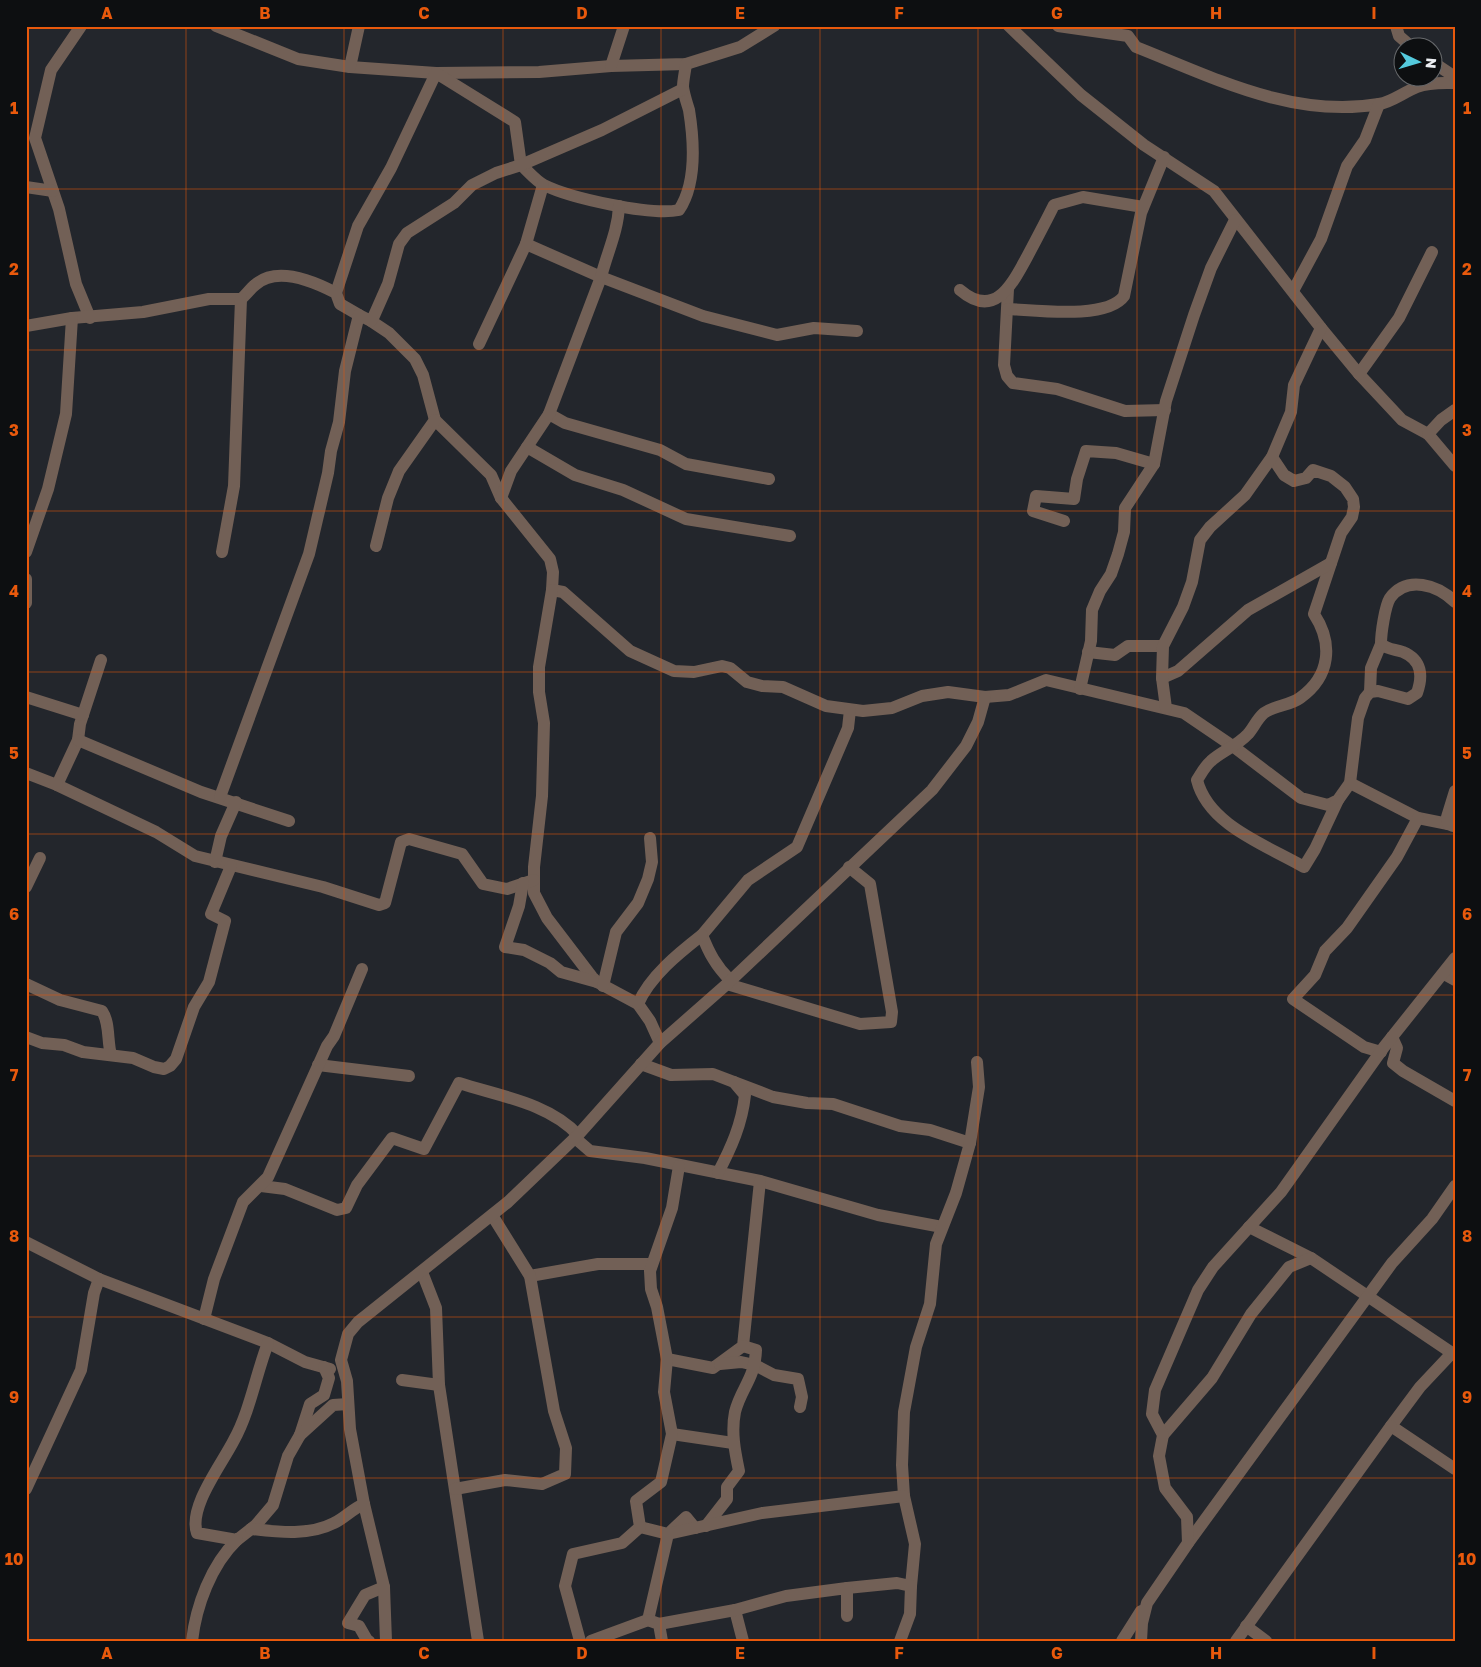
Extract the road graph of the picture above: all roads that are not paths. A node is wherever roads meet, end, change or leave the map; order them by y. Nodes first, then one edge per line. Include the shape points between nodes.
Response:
1 (80, 26) edge
2 (216, 26) edge
3 (359, 26) edge
4 (624, 26) edge
5 (774, 26) edge
6 (1009, 26) edge
7 (1058, 26) edge
8 (1396, 26) edge
9 (1129, 31) edge
10 (1401, 38) edge
11 (686, 64) junction
12 (611, 66) junction
13 (350, 67) junction
14 (1444, 70) edge
15 (436, 72) junction
16 (1455, 77) edge
17 (683, 88) junction
18 (1408, 88) edge
19 (1379, 104) junction
20 (1164, 157) junction
21 (521, 165) junction
22 (543, 184) junction
23 (26, 187) edge
24 (53, 191) junction
25 (619, 206) junction
26 (1143, 207) junction
27 (1236, 220) junction
28 (526, 244) junction
29 (1432, 252) dead end
30 (601, 277) junction
31 (1008, 289) junction
32 (960, 290) dead end
33 (1293, 291) junction
34 (336, 293) junction
35 (241, 300) junction
36 (1008, 309) junction
37 (359, 315) junction
38 (72, 318) junction
39 (90, 318) junction
40 (371, 321) junction
41 (26, 326) edge
42 (1320, 328) junction
43 (857, 331) dead end
44 (479, 344) dead end
45 (1359, 374) junction
46 (1165, 410) junction
47 (1455, 410) edge
48 (549, 414) junction
49 (435, 420) junction
50 (1428, 434) junction
51 (527, 447) junction
52 (1272, 457) junction
53 (1154, 464) junction
54 (1455, 466) edge
55 (769, 479) dead end
56 (501, 498) junction
57 (1064, 521) dead end
58 (790, 536) dead end
59 (376, 546) dead end
60 (26, 552) edge
61 (222, 552) dead end
62 (1331, 564) junction
63 (26, 579) edge
64 (552, 590) junction
65 (1455, 602) edge
66 (26, 603) edge
67 (1381, 644) junction
68 (1163, 646) junction
69 (1088, 652) junction
70 (101, 660) dead end
71 (1162, 678) junction
72 (1080, 689) junction
73 (1370, 692) junction
74 (26, 697) edge
75 (985, 697) junction
76 (1166, 708) junction
77 (850, 710) junction
78 (83, 715) junction
79 (78, 740) junction
80 (1234, 747) junction
81 (26, 773) edge
82 (1350, 783) junction
83 (57, 785) junction
84 (1455, 791) edge
85 (220, 797) junction
86 (1338, 800) junction
87 (236, 802) junction
88 (1418, 818) junction
89 (289, 821) dead end
90 (1451, 825) edge
91 (650, 838) dead end
92 (40, 858) dead end
93 (215, 862) junction
94 (230, 866) junction
95 (849, 867) junction
96 (529, 881) junction
97 (26, 887) edge
98 (507, 889) junction
99 (520, 904) junction
100 (702, 935) junction
101 (1455, 958) edge
102 (1455, 963) edge
103 (362, 969) dead end
104 (1455, 980) edge
105 (728, 982) junction
106 (26, 984) edge
107 (600, 984) junction
108 (638, 1004) junction
109 (26, 1037) edge
110 (1392, 1037) junction
111 (660, 1043) junction
112 (1381, 1052) junction
113 (111, 1055) junction
114 (977, 1062) dead end
115 (641, 1064) junction
116 (318, 1065) junction
117 (409, 1076) dead end
118 (734, 1082) junction
119 (1455, 1102) edge
120 (577, 1136) junction
121 (970, 1143) junction
122 (679, 1166) junction
123 (718, 1173) junction
124 (760, 1182) junction
125 (261, 1186) junction
126 (1455, 1186) edge
127 (492, 1215) junction
128 (942, 1227) junction
129 (1250, 1227) junction
130 (26, 1242) edge
131 (1311, 1258) junction
132 (652, 1264) junction
133 (422, 1272) junction
134 (530, 1276) junction
135 (99, 1279) junction
136 (1369, 1295) junction
137 (204, 1319) junction
138 (268, 1343) junction
139 (743, 1346) junction
140 (1454, 1354) edge
141 (667, 1360) junction
142 (717, 1365) junction
143 (755, 1365) junction
144 (324, 1367) junction
145 (345, 1372) junction
146 (402, 1380) dead end
147 (440, 1385) junction
148 (348, 1404) junction
149 (800, 1407) dead end
150 (1391, 1426) junction
151 (672, 1434) junction
152 (300, 1435) junction
153 (1163, 1435) junction
154 (733, 1443) junction
155 (1455, 1469) edge
156 (26, 1489) edge
157 (455, 1489) junction
158 (904, 1496) junction
159 (364, 1504) junction
160 (640, 1526) junction
161 (700, 1527) junction
162 (251, 1529) junction
163 (668, 1534) junction
164 (237, 1540) junction
165 (1188, 1543) junction
166 (911, 1586) junction
167 (384, 1587) junction
168 (846, 1588) junction
169 (1147, 1603) junction
170 (735, 1610) junction
171 (847, 1616) dead end
172 (653, 1622) junction
173 (1246, 1626) junction
174 (192, 1641) edge
175 (370, 1641) edge
176 (386, 1641) edge
177 (478, 1641) edge
178 (580, 1641) edge
179 (591, 1641) edge
180 (662, 1641) edge
181 (743, 1641) edge
182 (900, 1641) edge
183 (1122, 1641) edge
184 (1141, 1641) edge
185 (1236, 1641) edge
186 (1266, 1641) edge

1 - 24 street via 51,70 35,138
2 - 13 street via 298,59
3 - 13 street
4 - 12 street
5 - 11 street via 740,47
6 - 20 street via 1081,95
7 - 9 street
8 - 10 street
9 - 19 street via 1136,47 1259,95 1324,105
11 - 12 street
11 - 17 street
12 - 15 street via 539,72
13 - 15 street
14 - 16 street
15 - 21 street via 515,122
15 - 34 street via 391,168 358,226
17 - 21 street via 602,130
17 - 25 street via 689,112 692,154 686,199 678,210 666,213
18 - 19 street
19 - 33 street via 1365,140 1347,166 1321,239
20 - 26 street
20 - 27 street via 1214,190
21 - 22 street
21 - 40 street via 472,185 454,203 408,233 399,244 388,284
22 - 25 street
22 - 28 street
23 - 24 street
24 - 39 street via 76,284
25 - 30 street via 618,223
26 - 31 street via 1083,197 1054,205
26 - 36 street via 1120,302 1075,312
27 - 33 street
27 - 46 street via 1211,268
28 - 30 street
28 - 44 street
29 - 45 street via 1399,318
30 - 43 street via 703,316 777,334 814,328
30 - 48 street
31 - 32 street via 996,299 980,301 971,299
31 - 36 street
33 - 42 street
34 - 35 street via 314,281 275,276 256,283
34 - 37 street via 340,304
35 - 39 street via 210,299
35 - 61 street via 234,486
36 - 46 street via 1004,365 1006,376 1013,383 1057,389 1125,411
37 - 40 street
37 - 85 street via 309,554
38 - 39 street
38 - 41 street
38 - 60 street via 66,414 48,489
40 - 49 street via 389,333 415,359
42 - 45 street
42 - 52 street via 1294,385 1291,412
45 - 50 street via 1402,420
46 - 53 street
47 - 50 street
48 - 51 street
48 - 55 street via 565,423 660,450 686,464
49 - 56 street via 491,475
49 - 59 street via 399,471 388,498
50 - 54 street
51 - 56 street
51 - 58 street via 575,475 624,490 686,519
52 - 62 street via 1284,475 1294,480 1306,478 1313,470 1331,476 1345,487 1353,499 1352,518 1341,533
52 - 68 street via 1245,495 1210,526 1200,540 1186,599
53 - 57 street via 1116,453 1086,450 1074,499 1036,496 1033,510
53 - 69 street via 1125,508 1124,532 1112,574 1092,610
56 - 64 street via 550,559
62 - 71 street via 1248,610 1178,670
62 - 80 street via 1314,614 1323,628 1327,644 1322,672 1300,698 1270,709 1259,717
63 - 66 street
64 - 77 street via 562,592 630,651 674,671 694,672 722,666 730,668 747,682 782,687 826,706
64 - 96 street via 539,667 544,723 543,778
65 - 67 street via 1432,586 1419,584 1397,592 1389,600
67 - 73 street via 1371,668
67 - 73 street via 1415,660 1421,677 1420,686 1418,693 1408,699
68 - 69 street via 1128,646 1115,655
68 - 71 street
69 - 72 street
70 - 78 street
71 - 76 street
72 - 75 street via 1046,680 1009,696
72 - 76 street
73 - 82 street via 1358,718
74 - 78 street
75 - 77 street via 948,692 922,696 892,708
75 - 95 street via 978,722 966,746 932,790
76 - 80 street via 1184,713
77 - 100 street via 848,728 797,847 748,880
78 - 79 street
79 - 83 street
79 - 85 street
80 - 86 street via 1301,798 1328,805
80 - 86 street via 1210,761 1197,780 1200,794 1224,822 1304,867
81 - 83 street
82 - 86 street
82 - 88 street
83 - 93 street via 156,832 196,856
84 - 90 street via 1447,817
85 - 87 street
87 - 89 street
87 - 93 street via 221,836
88 - 90 street
88 - 112 street via 1397,857 1347,928 1325,952 1315,975 1293,998 1364,1047
91 - 107 street via 652,862 648,879 638,903 616,932
92 - 97 street
93 - 94 street
94 - 98 street via 323,887 378,905 385,903 401,842 409,839 462,854 483,884
94 - 113 street via 211,914 226,921 209,982 194,1007 176,1059 164,1069 133,1058
95 - 105 street
95 - 105 street via 870,884 891,1022 860,1024
96 - 98 street
96 - 99 street
96 - 107 street via 542,911
98 - 99 street
99 - 107 street via 505,947 524,950 561,972
100 - 105 street via 710,956
100 - 108 street via 676,956 642,994
101 - 110 street
102 - 104 street via 1446,975
103 - 116 street
105 - 111 street
106 - 113 street via 60,1000 102,1011 107,1022
107 - 108 street
108 - 111 street
109 - 113 street via 83,1052
110 - 112 street
110 - 119 street via 1397,1048 1393,1063
111 - 115 street
112 - 129 street via 1281,1192
114 - 121 street via 978,1094
115 - 118 street via 671,1075 713,1074
115 - 120 street
116 - 117 street
116 - 125 street
118 - 121 street via 773,1097 833,1104 900,1126 930,1130
118 - 123 street via 745,1095 744,1109 733,1144
120 - 122 street via 590,1152 645,1158
120 - 125 street via 568,1123 544,1110 459,1083 424,1149 392,1138 357,1185 346,1208 338,1210 284,1189
120 - 127 street
121 - 128 street via 956,1193
122 - 123 street
122 - 132 street via 672,1208
123 - 124 street
124 - 128 street via 878,1215
124 - 139 street
125 - 137 street via 244,1202 214,1279
126 - 136 street
127 - 133 street
127 - 134 street
128 - 158 street via 936,1244 930,1304 916,1347 904,1412
129 - 131 street
129 - 153 street via 1203,1281 1155,1390 1152,1414
130 - 135 street
131 - 136 street
131 - 153 street via 1289,1267 1250,1314 1212,1378
132 - 134 street via 598,1264
132 - 141 street via 651,1289
133 - 145 street via 358,1322 348,1334 341,1360
133 - 147 street via 436,1308
134 - 157 street via 554,1410 566,1448 565,1474 542,1484 505,1480
135 - 137 street
135 - 156 street via 80,1370
136 - 140 street
136 - 165 street
137 - 138 street
138 - 144 street via 305,1362
138 - 164 street via 236,1438 198,1503 194,1524 197,1533
139 - 142 street
139 - 143 street via 756,1350
140 - 150 street via 1420,1387
141 - 142 street via 713,1368
141 - 151 street via 664,1392
142 - 143 street via 741,1362
143 - 149 street via 774,1375 798,1378 802,1396
143 - 154 street via 735,1412
144 - 145 street
144 - 152 street via 329,1378 327,1388 324,1395 310,1404
145 - 148 street
146 - 147 street
147 - 157 street
148 - 152 street via 333,1405
148 - 159 street
150 - 155 street
150 - 173 street
151 - 154 street
151 - 160 street via 661,1482 636,1501
152 - 162 street via 288,1456 273,1505
153 - 165 street via 1159,1456 1166,1488 1187,1517
154 - 161 street via 739,1471 727,1487 727,1499
157 - 177 street
158 - 161 street via 762,1514
158 - 166 street via 915,1544
159 - 162 street via 334,1523 317,1529 280,1533
159 - 167 street
160 - 163 street
160 - 178 street via 622,1544 573,1554 565,1586
161 - 163 street
162 - 164 street
163 - 172 street
164 - 174 street via 226,1551 203,1596 194,1622
165 - 169 street
166 - 168 street via 897,1583
166 - 182 street via 910,1614
167 - 175 street via 365,1594 348,1623 359,1626 366,1640
167 - 176 street
168 - 170 street via 786,1596
168 - 171 street
169 - 183 street
169 - 184 street
170 - 172 street
170 - 181 street
172 - 179 street
172 - 180 street
173 - 185 street
173 - 186 street

